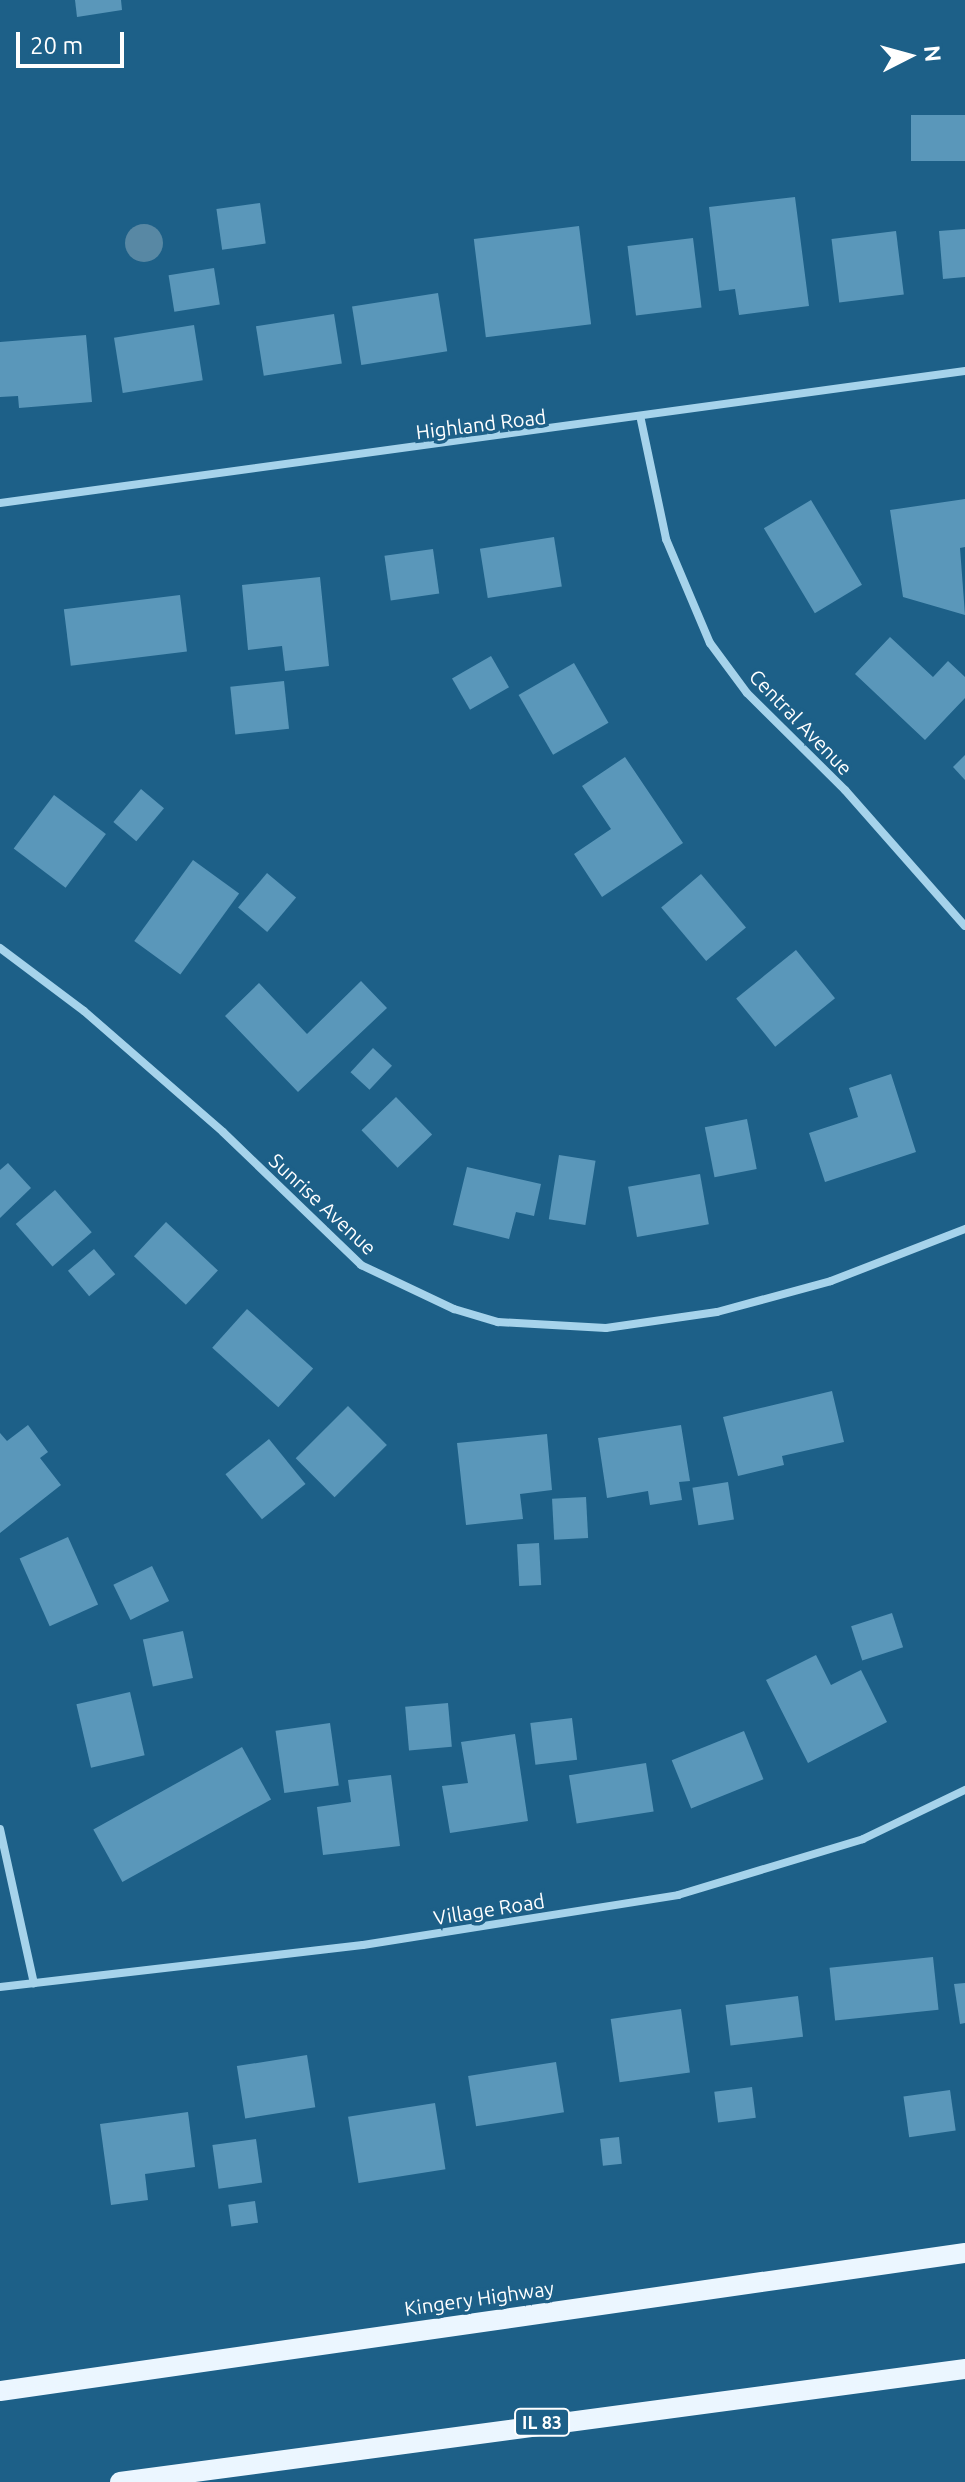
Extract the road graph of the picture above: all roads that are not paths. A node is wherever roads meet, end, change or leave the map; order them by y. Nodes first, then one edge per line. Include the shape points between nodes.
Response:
1 (965, 371) edge
2 (641, 420) junction
3 (0, 503) edge
4 (965, 926) edge
5 (0, 948) edge
6 (965, 1229) edge
7 (965, 1790) edge
8 (0, 1829) edge
9 (34, 1983) junction
10 (0, 1987) edge
11 (965, 2253) edge
12 (965, 2369) edge
13 (0, 2391) edge
14 (120, 2482) edge

1 - 2 street, Highland Road
2 - 3 street, Highland Road
2 - 4 street, Central Avenue via 666,539 710,643 747,693 845,790
5 - 6 street, Sunrise Avenue via 84,1011 223,1132 361,1265 483,1318 550,1330 592,1329 717,1312 831,1281
7 - 9 street, Village Road via 863,1839 678,1895 363,1945
8 - 9 street
9 - 10 street, Village Road
11 - 13 main road, Kingery Highway
12 - 14 main road, IL 83

